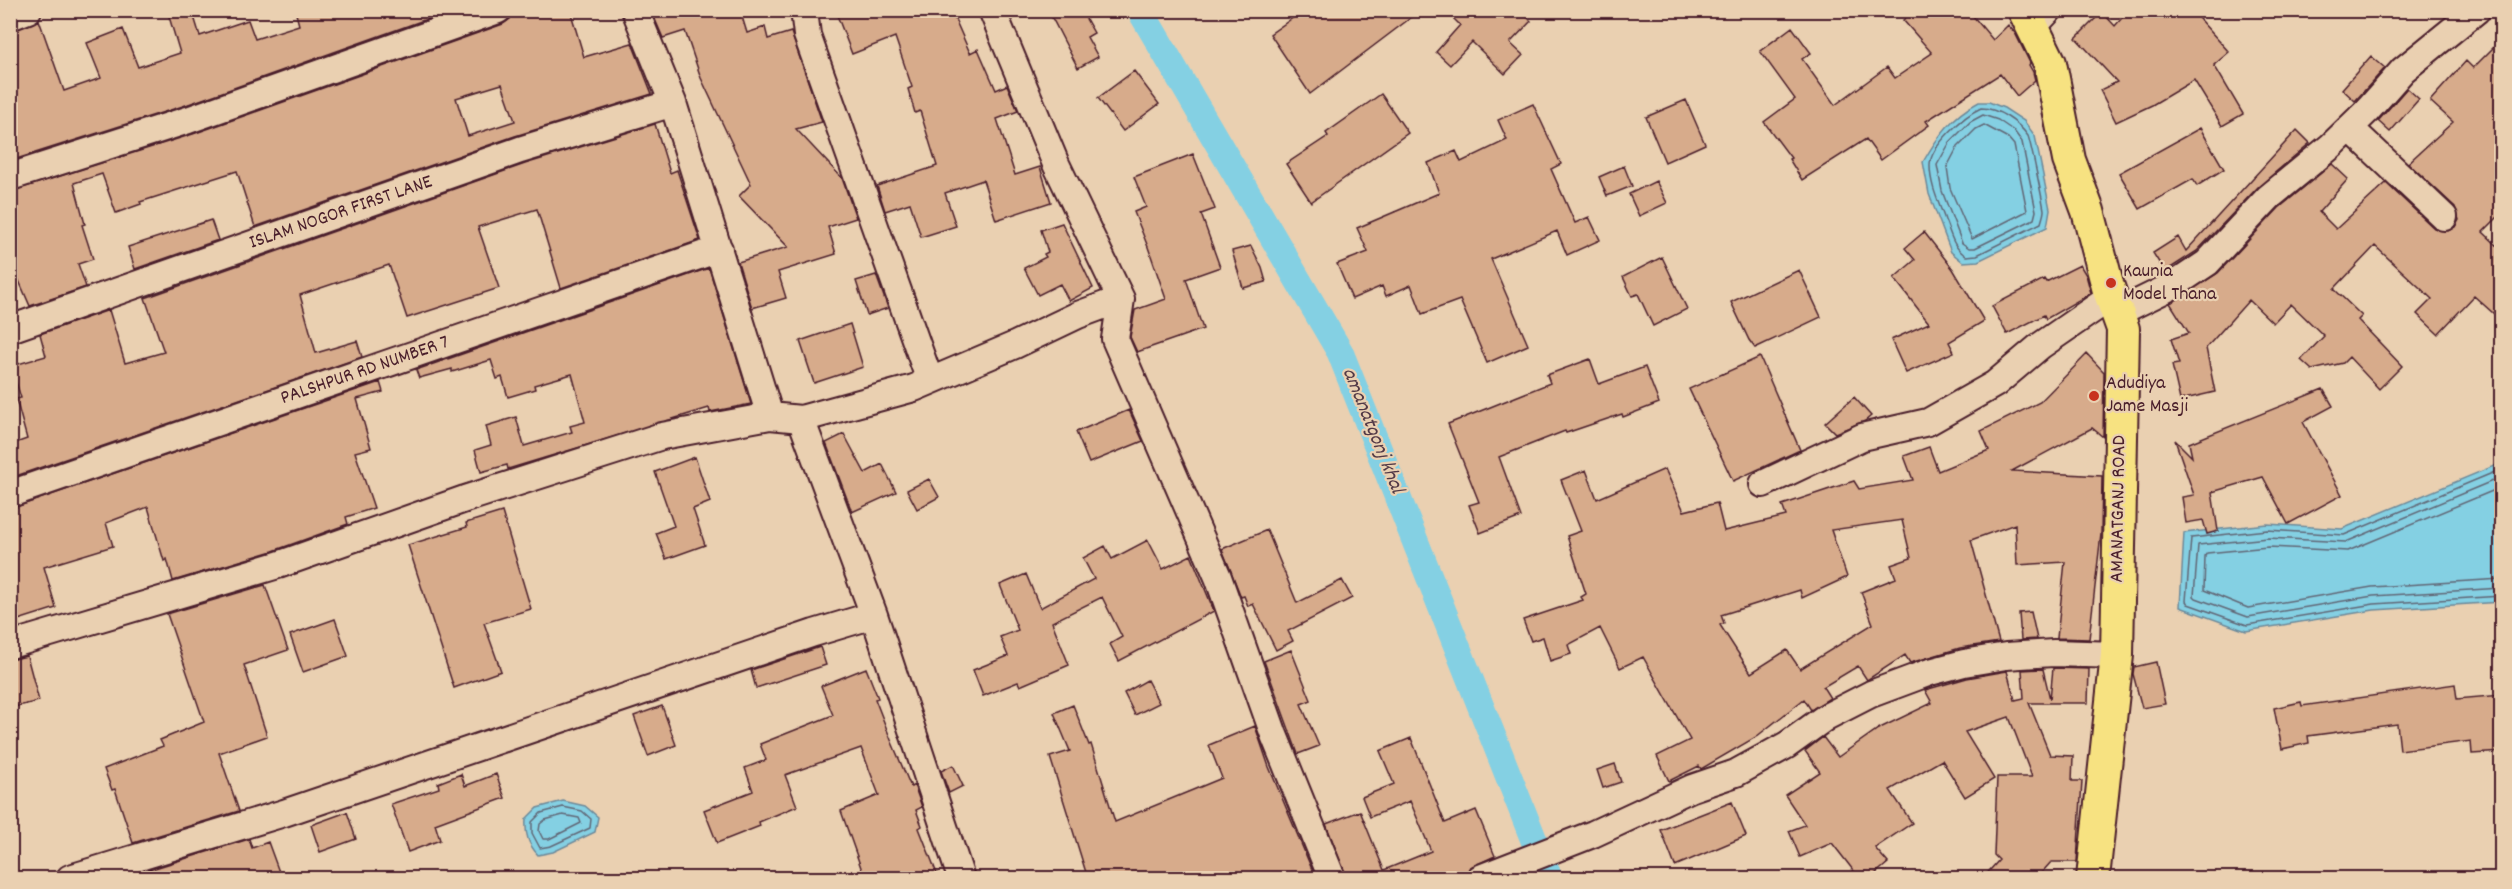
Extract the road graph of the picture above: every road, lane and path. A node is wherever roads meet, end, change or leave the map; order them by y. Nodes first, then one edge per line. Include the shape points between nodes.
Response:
1 (28, 10) edge
2 (498, 10) edge
3 (634, 10) edge
4 (804, 10) edge
5 (992, 10) edge
6 (2477, 10) edge
7 (2035, 16) edge
8 (10, 17) edge
9 (673, 103) junction
10 (2350, 128) junction
11 (10, 177) edge
12 (2444, 217) dead end
13 (719, 249) junction
14 (1121, 299) junction
15 (2114, 305) junction
16 (10, 328) edge
17 (930, 381) junction
18 (770, 417) junction
19 (801, 419) junction
20 (1763, 484) dead end
21 (10, 494) edge
22 (874, 615) junction
23 (10, 645) edge
24 (2117, 655) junction
25 (959, 878) edge
26 (70, 879) edge
27 (1332, 879) edge
28 (1480, 879) edge
29 (2093, 879) edge

1 - 8 street
2 - 11 street via 188,120
3 - 9 street
4 - 17 street via 807,35
5 - 14 street via 1056,164
6 - 10 street via 2403,70
7 - 15 main road, AMANATGANJ ROAD via 2050,63 2068,160 2088,211
9 - 13 street
9 - 16 street, ISLAM NOGOR FIRST LANE via 520,150
10 - 12 street
10 - 15 street via 2269,197 2207,263 2174,285
13 - 18 street
13 - 21 street, PALSHPUR RD NUMBER 7
14 - 17 street
14 - 27 street via 1115,339 1218,577 1274,735
15 - 20 street via 2040,346 1995,384 1928,422 1862,437
15 - 24 main road, AMANATGANJ ROAD via 2122,329
17 - 19 street
18 - 19 street
18 - 23 street via 662,436 465,499 278,565
19 - 22 street
22 - 25 street
22 - 26 street via 284,813
24 - 28 street via 2006,656 1930,672 1871,694 1826,717 1736,773
24 - 29 main road, AMANATGANJ ROAD

